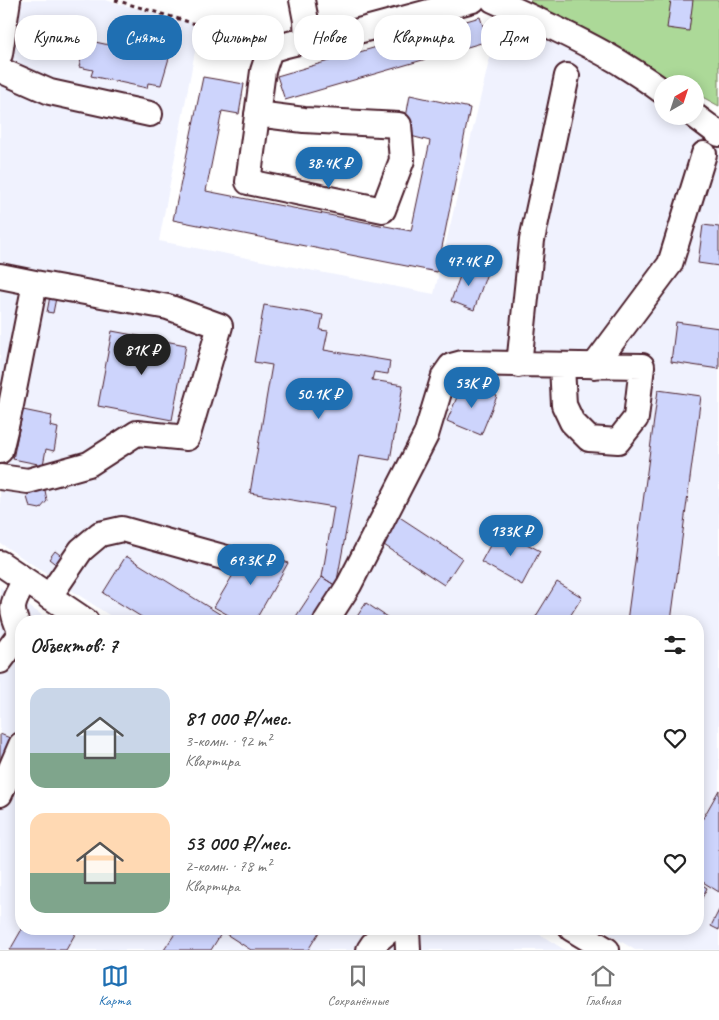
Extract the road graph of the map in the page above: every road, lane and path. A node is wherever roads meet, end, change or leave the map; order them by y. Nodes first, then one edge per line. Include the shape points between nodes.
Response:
1 (8, 0) edge
2 (115, 0) edge
3 (473, 0) edge
4 (494, 0) edge
5 (308, 2) edge
6 (308, 15) edge
7 (192, 23) edge
8 (364, 29) edge
9 (0, 54) edge
10 (266, 60) edge
11 (0, 70) edge
12 (567, 76) dead end
13 (654, 85) edge
14 (150, 114) dead end
15 (257, 114) junction
16 (704, 123) edge
17 (719, 134) edge
18 (704, 154) dead end
19 (0, 276) edge
20 (35, 283) junction
21 (519, 365) junction
22 (562, 365) junction
23 (594, 366) junction
24 (0, 451) edge
25 (0, 477) edge
26 (230, 560) dead end
27 (0, 563) edge
28 (25, 580) junction
29 (49, 597) junction
30 (77, 615) edge
31 (330, 615) edge
32 (15, 621) edge
33 (15, 641) edge
34 (0, 661) edge
35 (15, 759) edge
36 (0, 794) edge
37 (384, 935) edge
38 (408, 935) edge
39 (582, 935) edge
40 (369, 950) edge
41 (408, 950) edge
42 (607, 950) edge

1 - 9 street
2 - 7 path
3 - 8 street
4 - 13 street via 588,44
5 - 6 street
10 - 15 street
11 - 14 street via 50,92
12 - 21 street via 532,240
15 - 15 street via 248,182 383,210 402,160 399,125
16 - 17 street
18 - 23 street via 670,264
19 - 20 street
20 - 24 street
20 - 25 street via 168,307 220,326 187,438 137,433 89,464 28,481
21 - 22 street
21 - 31 street via 462,363 451,366 444,376 426,435
22 - 23 street
22 - 23 street via 564,404 572,422 589,439 618,441 636,418 642,366
26 - 29 street via 122,529 100,534 81,550
27 - 28 street
28 - 29 street
28 - 32 street via 12,604
29 - 30 street
33 - 34 street
35 - 36 street
37 - 40 street
38 - 41 street
39 - 42 street

